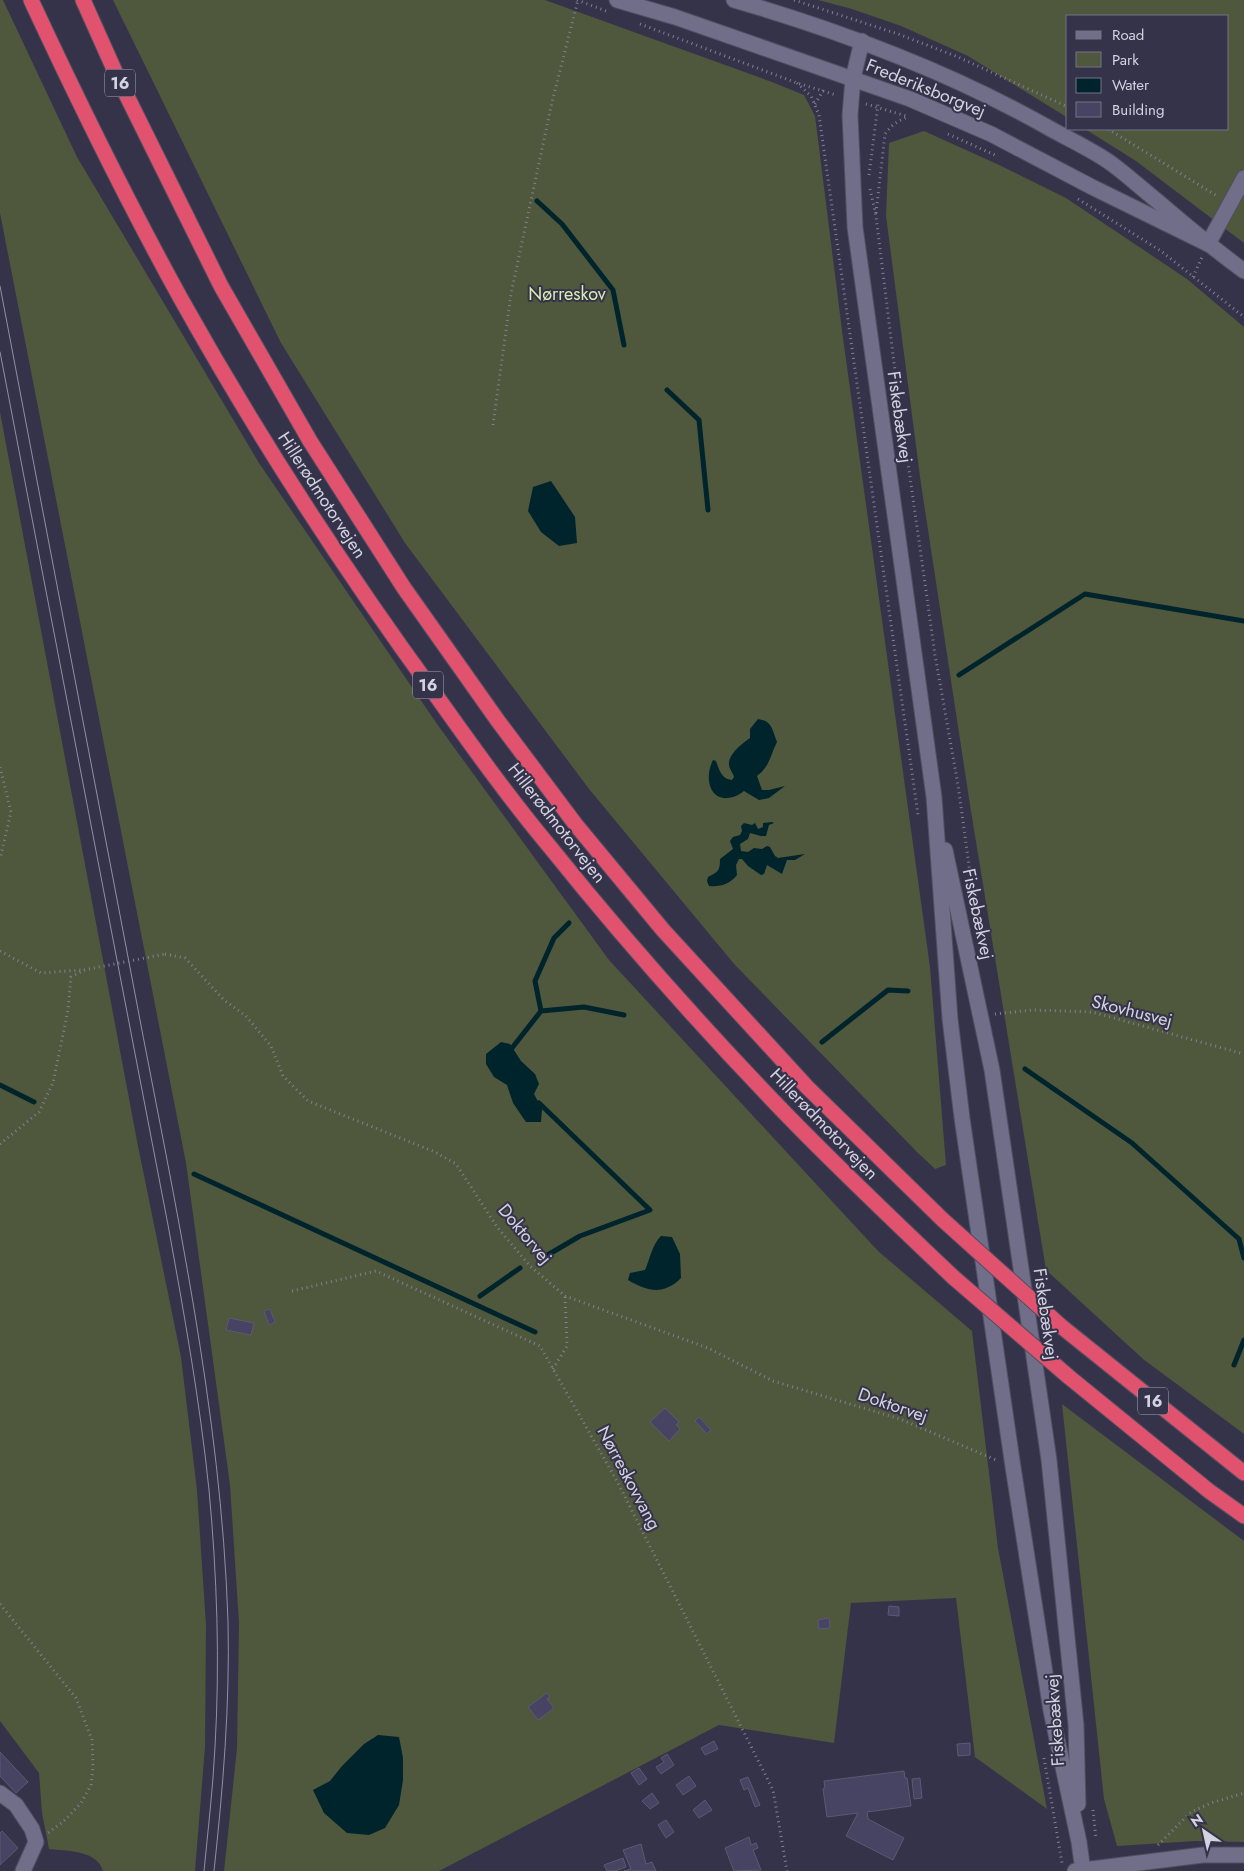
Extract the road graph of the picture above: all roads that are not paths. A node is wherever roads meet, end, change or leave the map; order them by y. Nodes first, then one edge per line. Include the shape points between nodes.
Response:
1 (31, 0) edge
2 (83, 0) edge
3 (734, 0) edge
4 (614, 7) edge
5 (862, 41) junction
6 (853, 78) junction
7 (1244, 178) edge
8 (1208, 244) junction
9 (1244, 272) edge
10 (934, 797) junction
11 (1244, 1473) edge
12 (1244, 1516) edge
13 (0, 1794) edge
14 (1079, 1842) junction
15 (1244, 1855) edge
16 (23, 1871) edge
17 (1080, 1871) edge

1 - 12 highway, Hillerødmotorvejen / 16, bridge via 76,96 181,299 273,454 378,615 547,845 639,954 781,1109 863,1192 953,1277 1069,1377
2 - 11 highway, Hillerødmotorvejen / 16, bridge via 221,286 310,441 404,588 570,817 663,930 807,1087 943,1220 1062,1327
3 - 5 street, Frederiksborgvej
4 - 6 street, Frederiksborgvej via 675,17
5 - 6 street, Fiskebækvej
5 - 8 street, Frederiksborgvej via 976,89 1112,164
6 - 8 street, Frederiksborgvej via 991,134
6 - 10 street, Fiskebækvej via 850,115 855,227
7 - 8 street
8 - 9 street, Frederiksborgvej
10 - 14 street, Fiskebækvej via 950,1019 962,1118 1051,1711
10 - 14 street, Fiskebækvej via 992,1070 1049,1460 1076,1724
13 - 16 street via 16,1805 32,1829 36,1842
14 - 17 street, Fiskebækvej
15 - 17 street via 1203,1856

